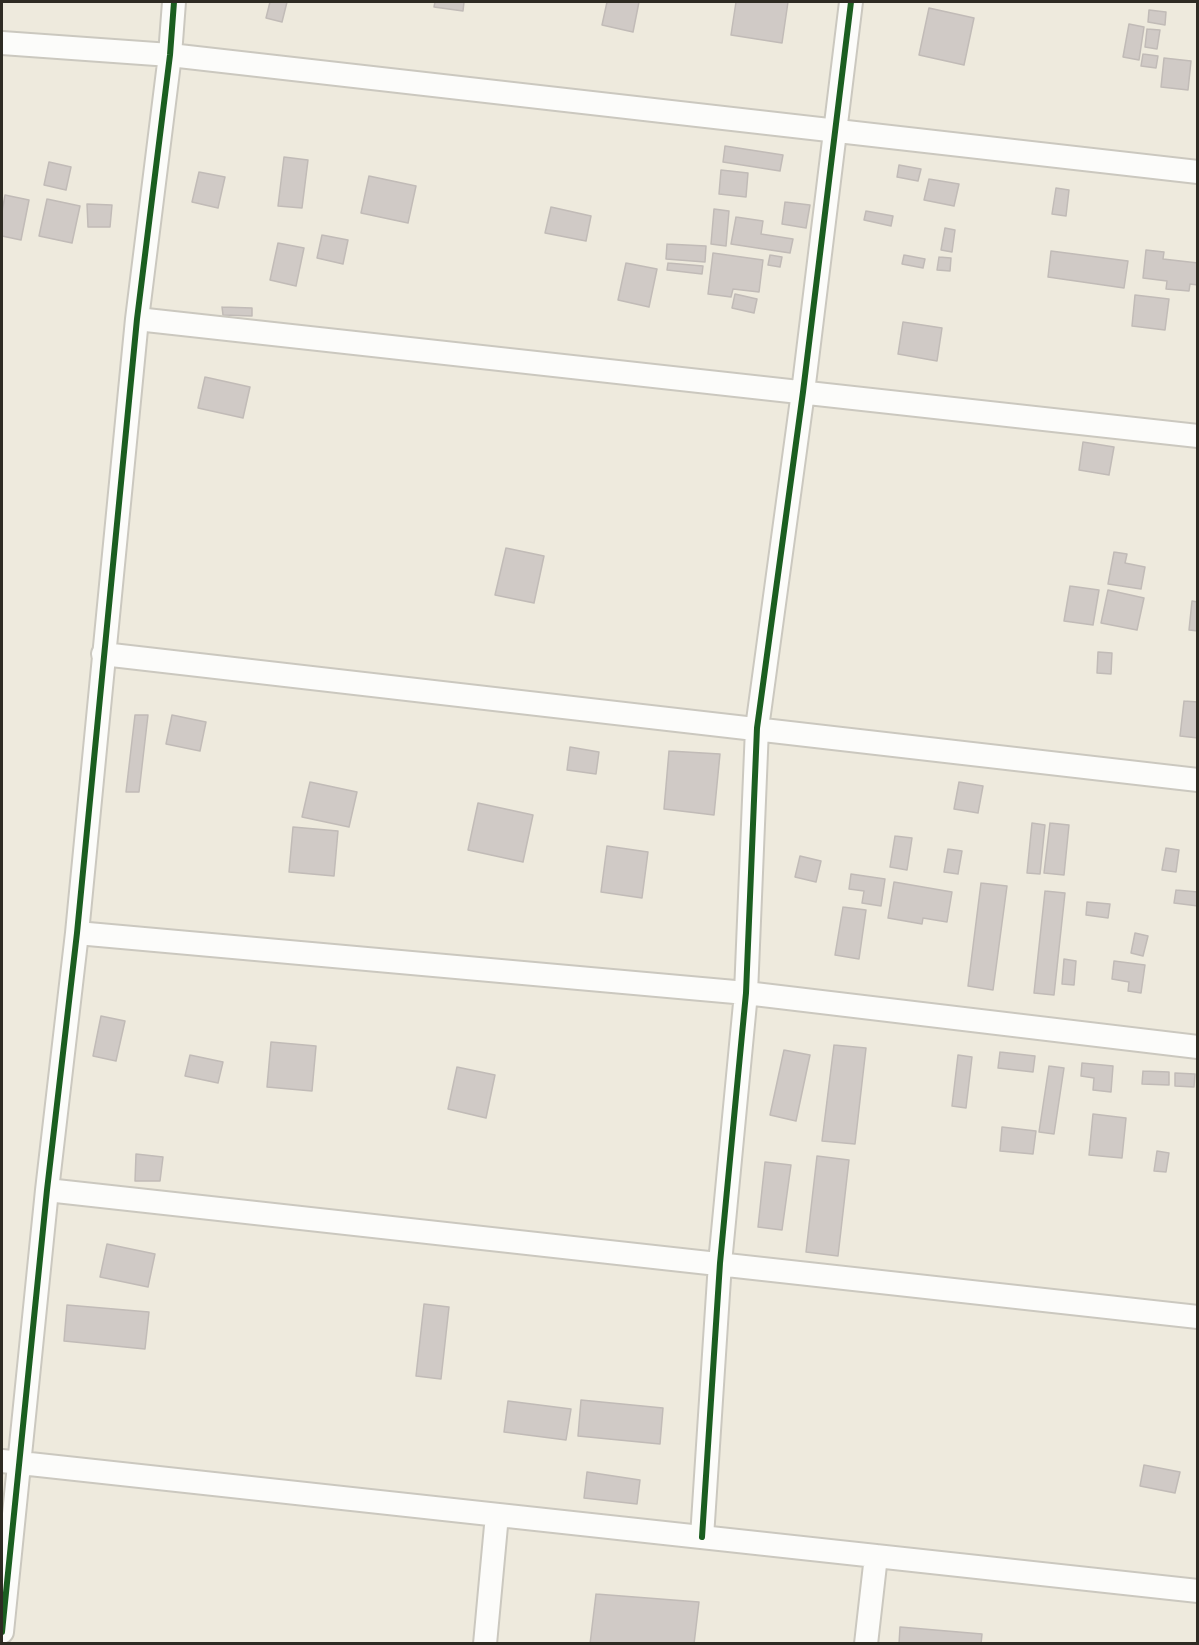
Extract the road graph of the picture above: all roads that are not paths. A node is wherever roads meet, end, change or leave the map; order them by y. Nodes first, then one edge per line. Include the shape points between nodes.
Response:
1 (174, 2) edge
2 (851, 2) edge
3 (2, 43) edge
4 (170, 55) junction
5 (834, 130) junction
6 (1197, 172) edge
7 (137, 319) junction
8 (803, 392) junction
9 (1197, 436) edge
10 (103, 654) junction
11 (757, 728) junction
12 (1197, 780) edge
13 (77, 933) junction
14 (746, 993) junction
15 (1197, 1047) edge
16 (47, 1190) junction
17 (720, 1263) junction
18 (1197, 1317) edge
19 (10, 1461) edge
20 (497, 1515) junction
21 (702, 1538) junction
22 (876, 1556) junction
23 (1197, 1591) edge
24 (2, 1632) edge
25 (485, 1644) edge
26 (866, 1644) edge

1 - 4 street
2 - 5 street
3 - 4 street
4 - 5 street
4 - 7 street
5 - 6 street
5 - 8 street
7 - 8 street
7 - 10 street
8 - 9 street
8 - 11 street
10 - 11 street
10 - 13 street
11 - 12 street
11 - 14 street
13 - 14 street
13 - 16 street
14 - 15 street
14 - 17 street
16 - 17 street
16 - 19 street
17 - 18 street
17 - 21 street
19 - 20 street
19 - 24 street
20 - 21 street
20 - 25 street
21 - 22 street
22 - 23 street
22 - 26 street

